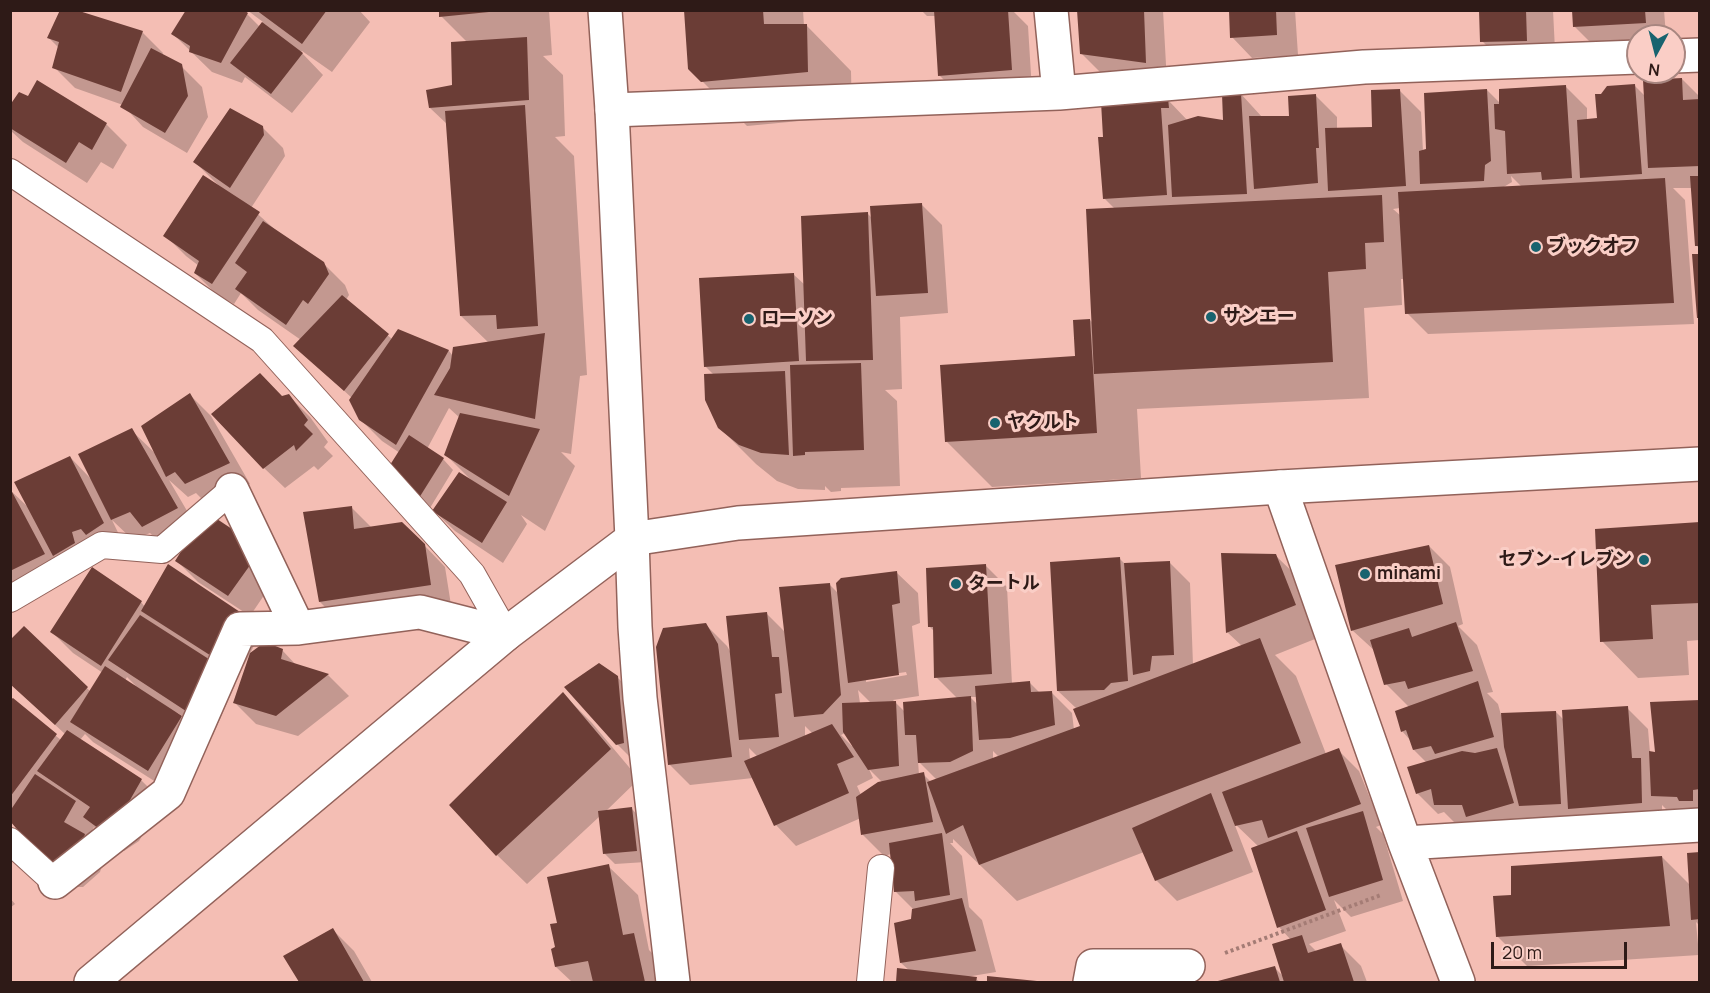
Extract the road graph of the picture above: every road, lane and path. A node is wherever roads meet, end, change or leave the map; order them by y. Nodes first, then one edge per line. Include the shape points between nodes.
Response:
1 (605, 10) edge
2 (1051, 10) edge
3 (1626, 57) edge
4 (1059, 93) junction
5 (612, 110) junction
6 (10, 172) edge
7 (1700, 464) edge
8 (1280, 487) junction
9 (232, 490) joint
10 (632, 539) junction
11 (10, 599) edge
12 (298, 628) junction
13 (506, 634) junction
14 (1700, 825) edge
15 (10, 841) edge
16 (1405, 843) junction
17 (881, 868) dead end
18 (1419, 881) junction
19 (55, 882) joint
20 (1188, 966) joint
21 (91, 982) edge
22 (673, 982) edge
23 (870, 982) edge
24 (1090, 982) edge
25 (1458, 982) edge

1 - 5 street
2 - 4 street
3 - 4 street via 1364,67
4 - 5 street
5 - 10 street
6 - 13 lane via 262,340 472,574
7 - 8 street
8 - 10 street via 738,523
8 - 16 street
9 - 11 lane via 162,550 102,545
9 - 12 street
10 - 13 street
10 - 22 street via 640,698
12 - 13 street via 420,612
12 - 19 street via 240,629 168,793
13 - 21 street
14 - 16 street
15 - 19 lane
16 - 18 street
17 - 23 lane
18 - 20 path
18 - 25 street
20 - 24 street via 1093,966

